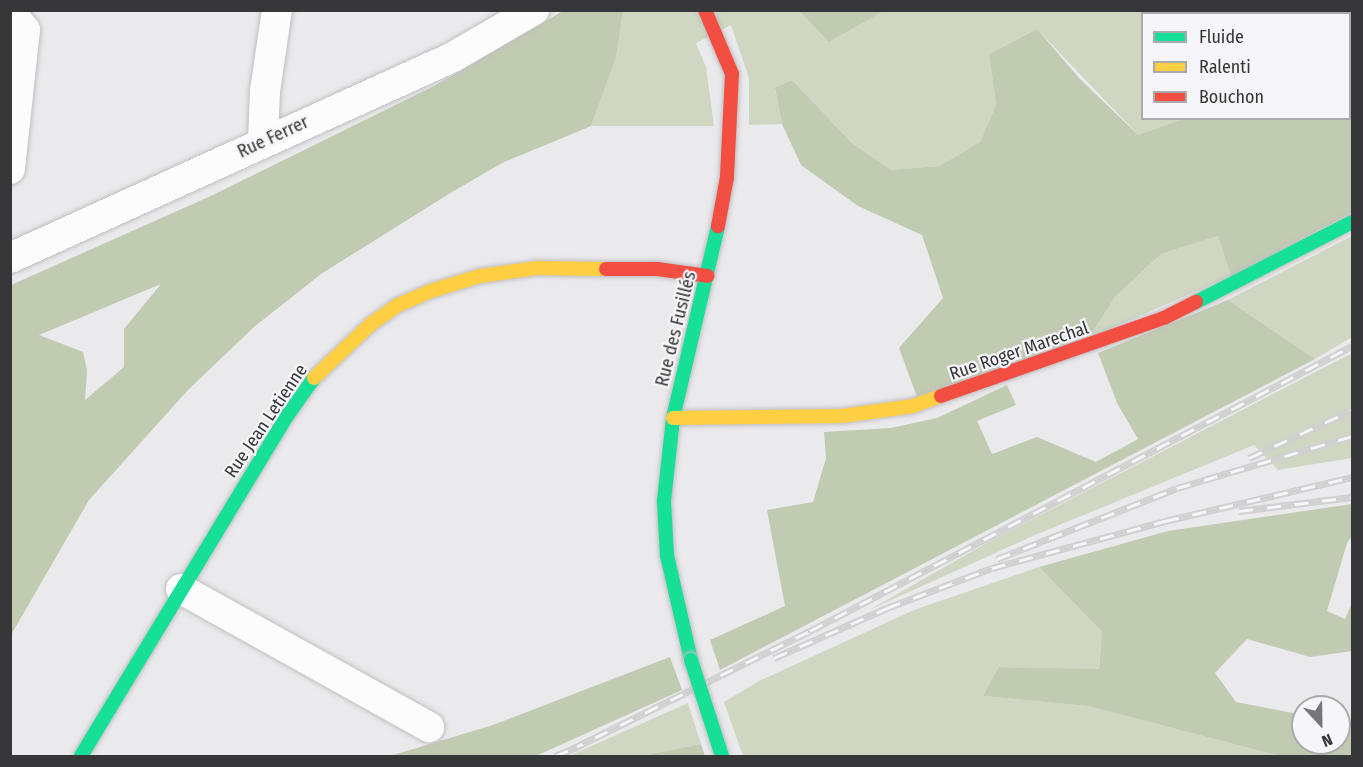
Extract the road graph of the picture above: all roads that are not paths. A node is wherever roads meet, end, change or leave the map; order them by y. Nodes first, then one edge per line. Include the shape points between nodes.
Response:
1 (277, 10) edge
2 (534, 10) edge
3 (705, 10) edge
4 (10, 12) edge
5 (263, 141) junction
6 (10, 169) edge
7 (1353, 222) edge
8 (10, 258) edge
9 (708, 276) junction
10 (673, 418) junction
11 (181, 590) junction
12 (429, 727) dead end
13 (81, 756) edge
14 (722, 756) edge

1 - 5 street via 265,91
2 - 5 street, Rue Ferrer via 453,57
3 - 9 street, Rue des Fusillés via 732,74 734,97 728,177
4 - 6 street via 25,30
5 - 8 street, Rue Ferrer
7 - 10 street, Rue Roger Marechal via 1164,318 913,406 842,416
9 - 10 street, Rue des Fusillés
9 - 11 street, Rue Jean Letienne via 657,269 537,268 480,276 398,305 321,369 286,416
10 - 14 street, Rue des Fusillés, bridge via 665,475 665,523 675,594 691,660
11 - 12 street
11 - 13 street, Rue Jean Letienne

